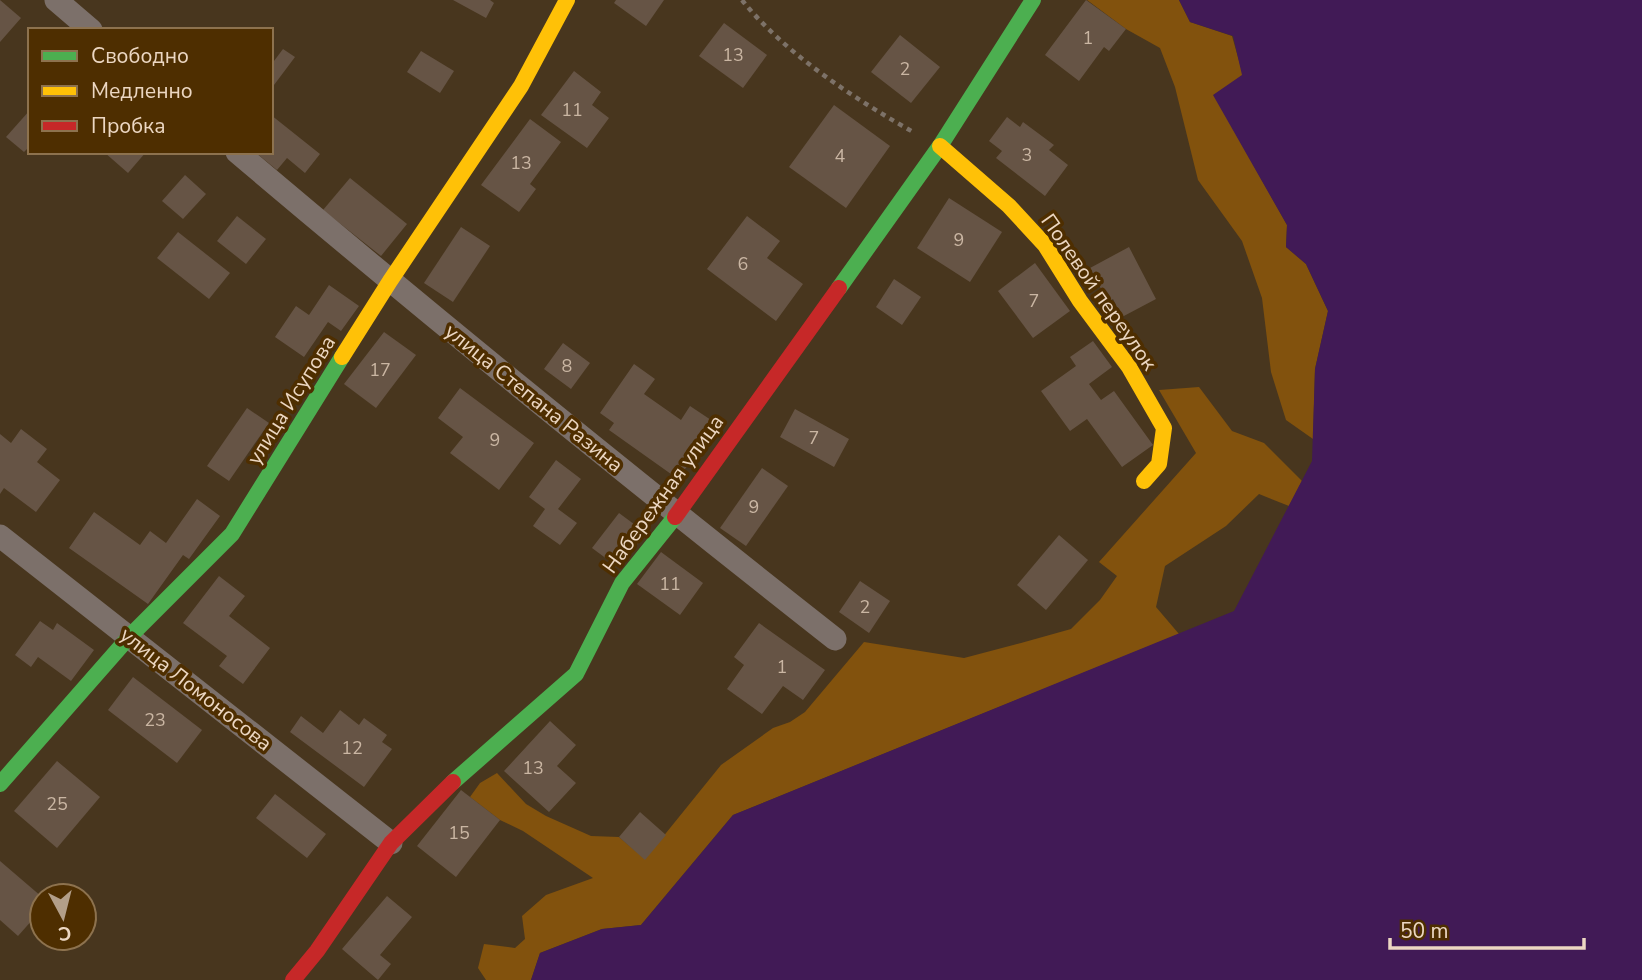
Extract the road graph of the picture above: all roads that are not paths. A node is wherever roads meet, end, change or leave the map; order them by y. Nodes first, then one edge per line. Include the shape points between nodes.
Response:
1 (56, 0) edge
2 (567, 0) edge
3 (1033, 0) edge
4 (89, 28) edge
5 (940, 146) junction
6 (239, 154) edge
7 (390, 281) junction
8 (1143, 481) dead end
9 (677, 514) junction
10 (0, 536) edge
11 (130, 636) junction
12 (835, 639) dead end
13 (0, 784) edge
14 (391, 843) junction
15 (293, 980) edge

1 - 4 street
2 - 7 street, улица Исупова via 522,86
3 - 5 street, Набережная улица
5 - 8 street, Полевой переулок via 1009,206 1045,246 1129,367 1164,428 1159,464
5 - 9 street, Набережная улица
6 - 7 street, улица Степана Разина
7 - 9 street, улица Степана Разина
7 - 11 street, улица Исупова via 232,534
9 - 12 street, улица Степана Разина
9 - 14 street, Набережная улица via 622,583 576,674 469,767
10 - 11 street, улица Ломоносова
11 - 13 street, улица Исупова
11 - 14 street, улица Ломоносова
14 - 15 street, Набережная улица

